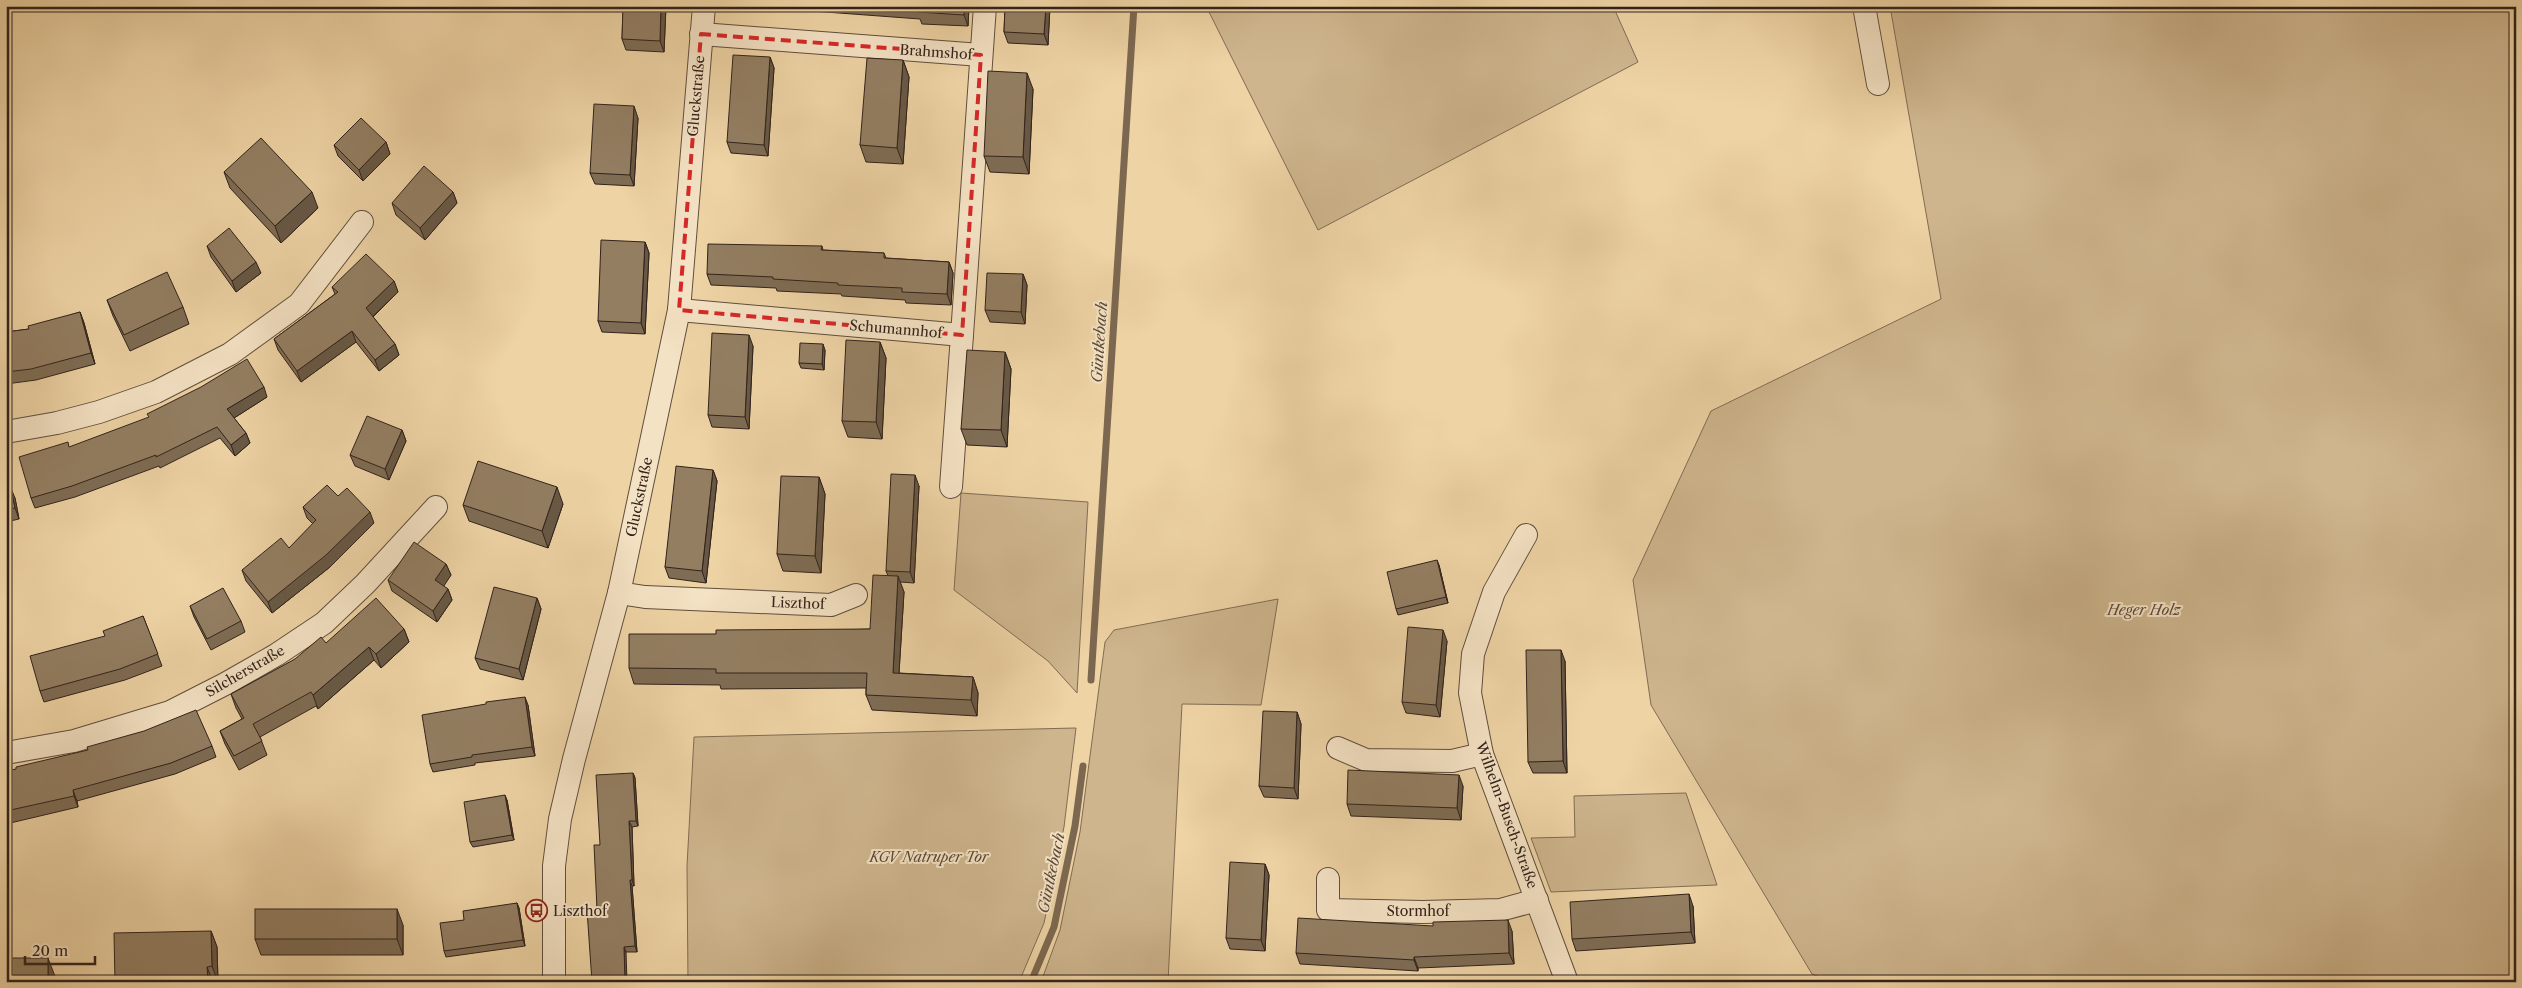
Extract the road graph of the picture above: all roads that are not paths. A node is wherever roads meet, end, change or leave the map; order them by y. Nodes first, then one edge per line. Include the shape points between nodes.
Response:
1 (704, 6) edge
2 (985, 6) edge
3 (1864, 6) edge
4 (701, 34) junction
5 (981, 55) junction
6 (1878, 84) dead end
7 (362, 222) dead end
8 (679, 310) junction
9 (962, 335) junction
10 (6, 432) edge
11 (951, 487) dead end
12 (436, 507) dead end
13 (1526, 535) dead end
14 (619, 593) junction
15 (856, 595) dead end
16 (1338, 748) dead end
17 (6, 753) edge
18 (1482, 754) junction
19 (1328, 879) dead end
20 (1537, 900) junction
21 (554, 982) edge
22 (1567, 982) edge

1 - 4 street, Gluckstraße
2 - 5 street
3 - 6 street
4 - 5 street, Brahmshof
4 - 8 street, Gluckstraße
5 - 9 street, Brahmshof
7 - 10 street via 299,304 230,354 156,392 109,409
8 - 9 street, Schumannhof
8 - 14 street, Gluckstraße
9 - 11 street, Schumannhof
12 - 17 street, Silcherstraße via 324,623 234,680 170,712 74,741
13 - 18 street, Wilhelm-Busch-Straße via 1494,592 1473,654 1470,693
14 - 15 street, Liszthof via 645,597 831,605
14 - 21 street, Gluckstraße via 560,819 554,866
16 - 18 street via 1366,760 1452,761
18 - 20 street, Wilhelm-Busch-Straße
19 - 20 street, Stormhof via 1328,910 1500,910
20 - 22 street, Wilhelm-Busch-Straße

